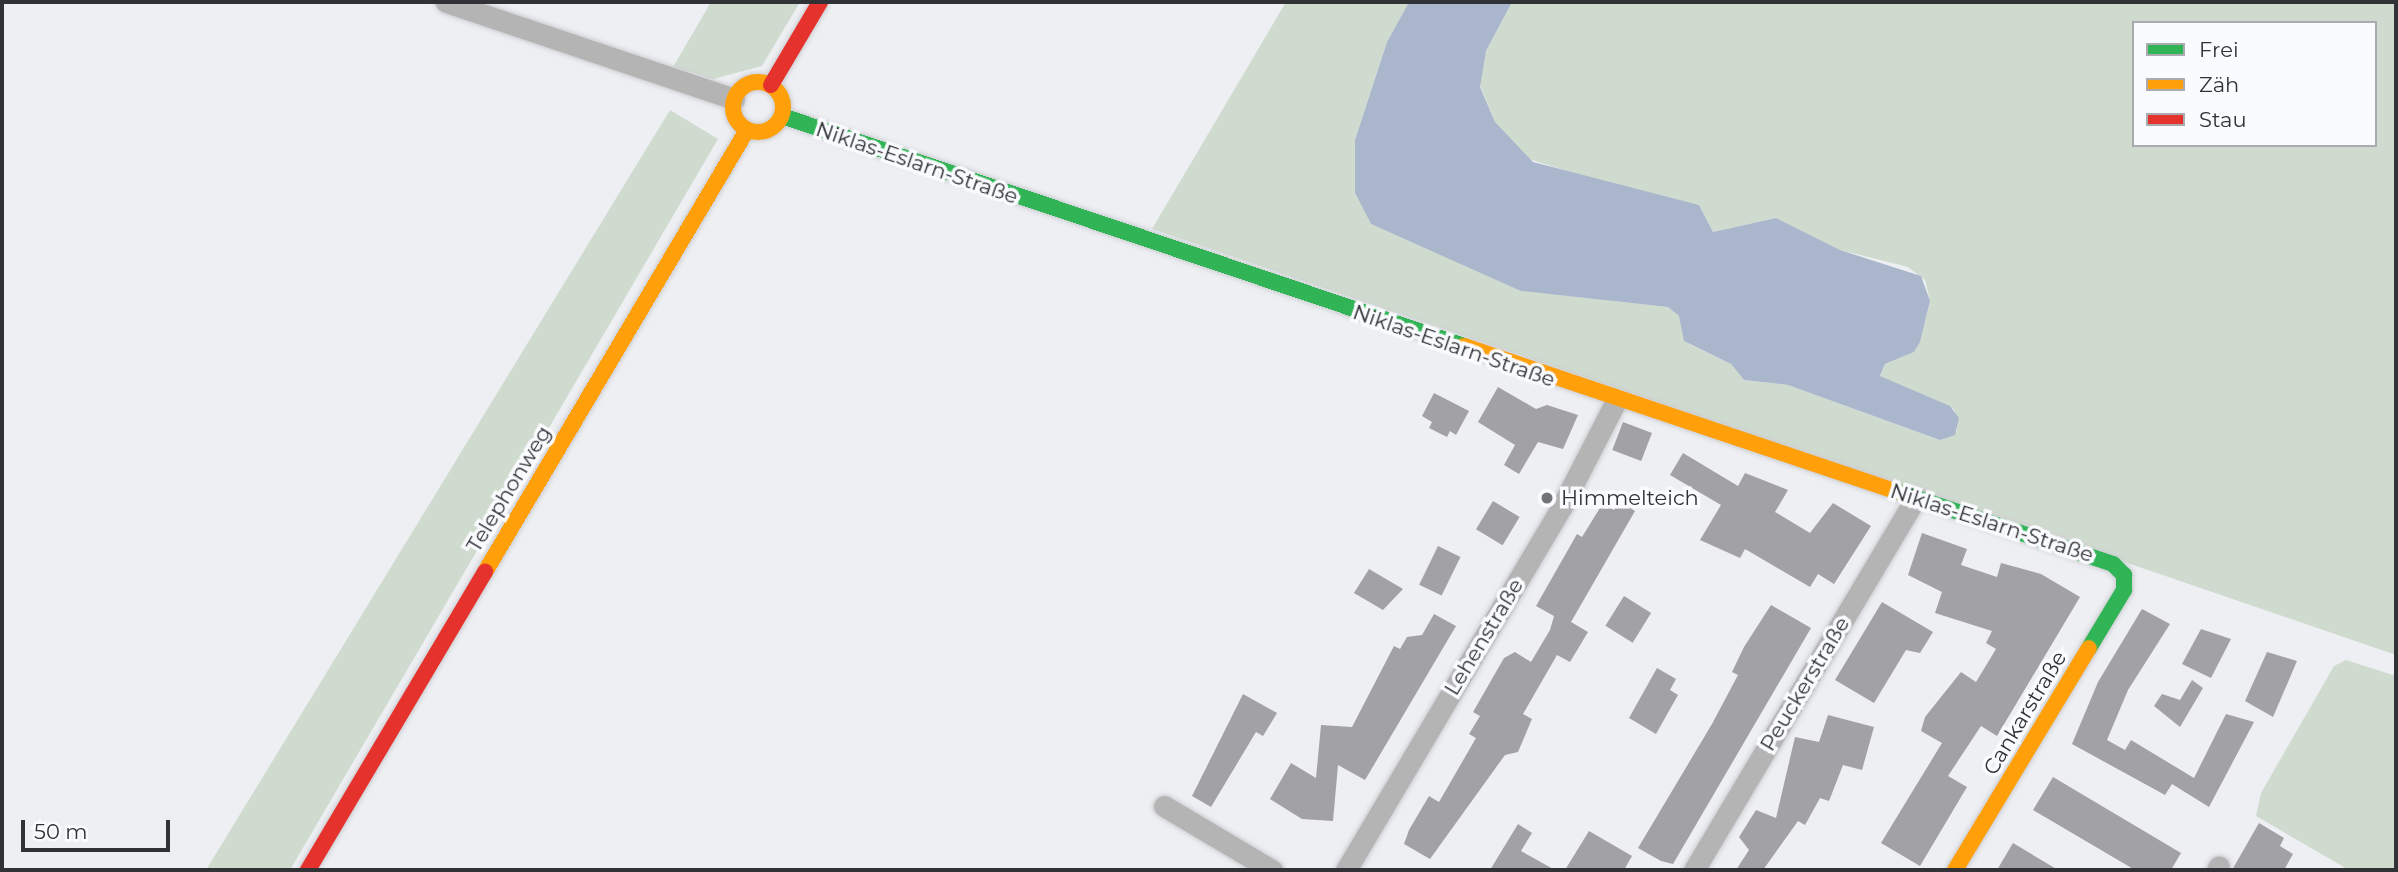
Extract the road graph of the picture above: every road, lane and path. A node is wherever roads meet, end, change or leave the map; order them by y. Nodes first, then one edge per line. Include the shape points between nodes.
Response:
1 (446, 2) edge
2 (820, 2) edge
3 (771, 85) junction
4 (734, 99) junction
5 (782, 116) junction
6 (747, 130) junction
7 (1616, 401) junction
8 (1916, 498) junction
9 (2124, 575) joint
10 (1164, 806) dead end
11 (308, 870) edge
12 (1272, 870) edge
13 (1346, 870) edge
14 (1694, 870) edge
15 (1955, 870) edge

1 - 4 street
2 - 3 street
3 - 4 street via 753,82
3 - 5 street via 782,99
4 - 6 street via 735,117
5 - 6 street via 763,132
5 - 7 street, Niklas-Eslarn-Straße
6 - 11 street, Telephonweg
7 - 8 street, Niklas-Eslarn-Straße
7 - 13 street, Lehenstraße via 1562,506
8 - 9 street, Niklas-Eslarn-Straße via 2113,564
8 - 14 street, Peuckerstraße
9 - 15 street, Cankarstraße via 2123,590
10 - 12 street

